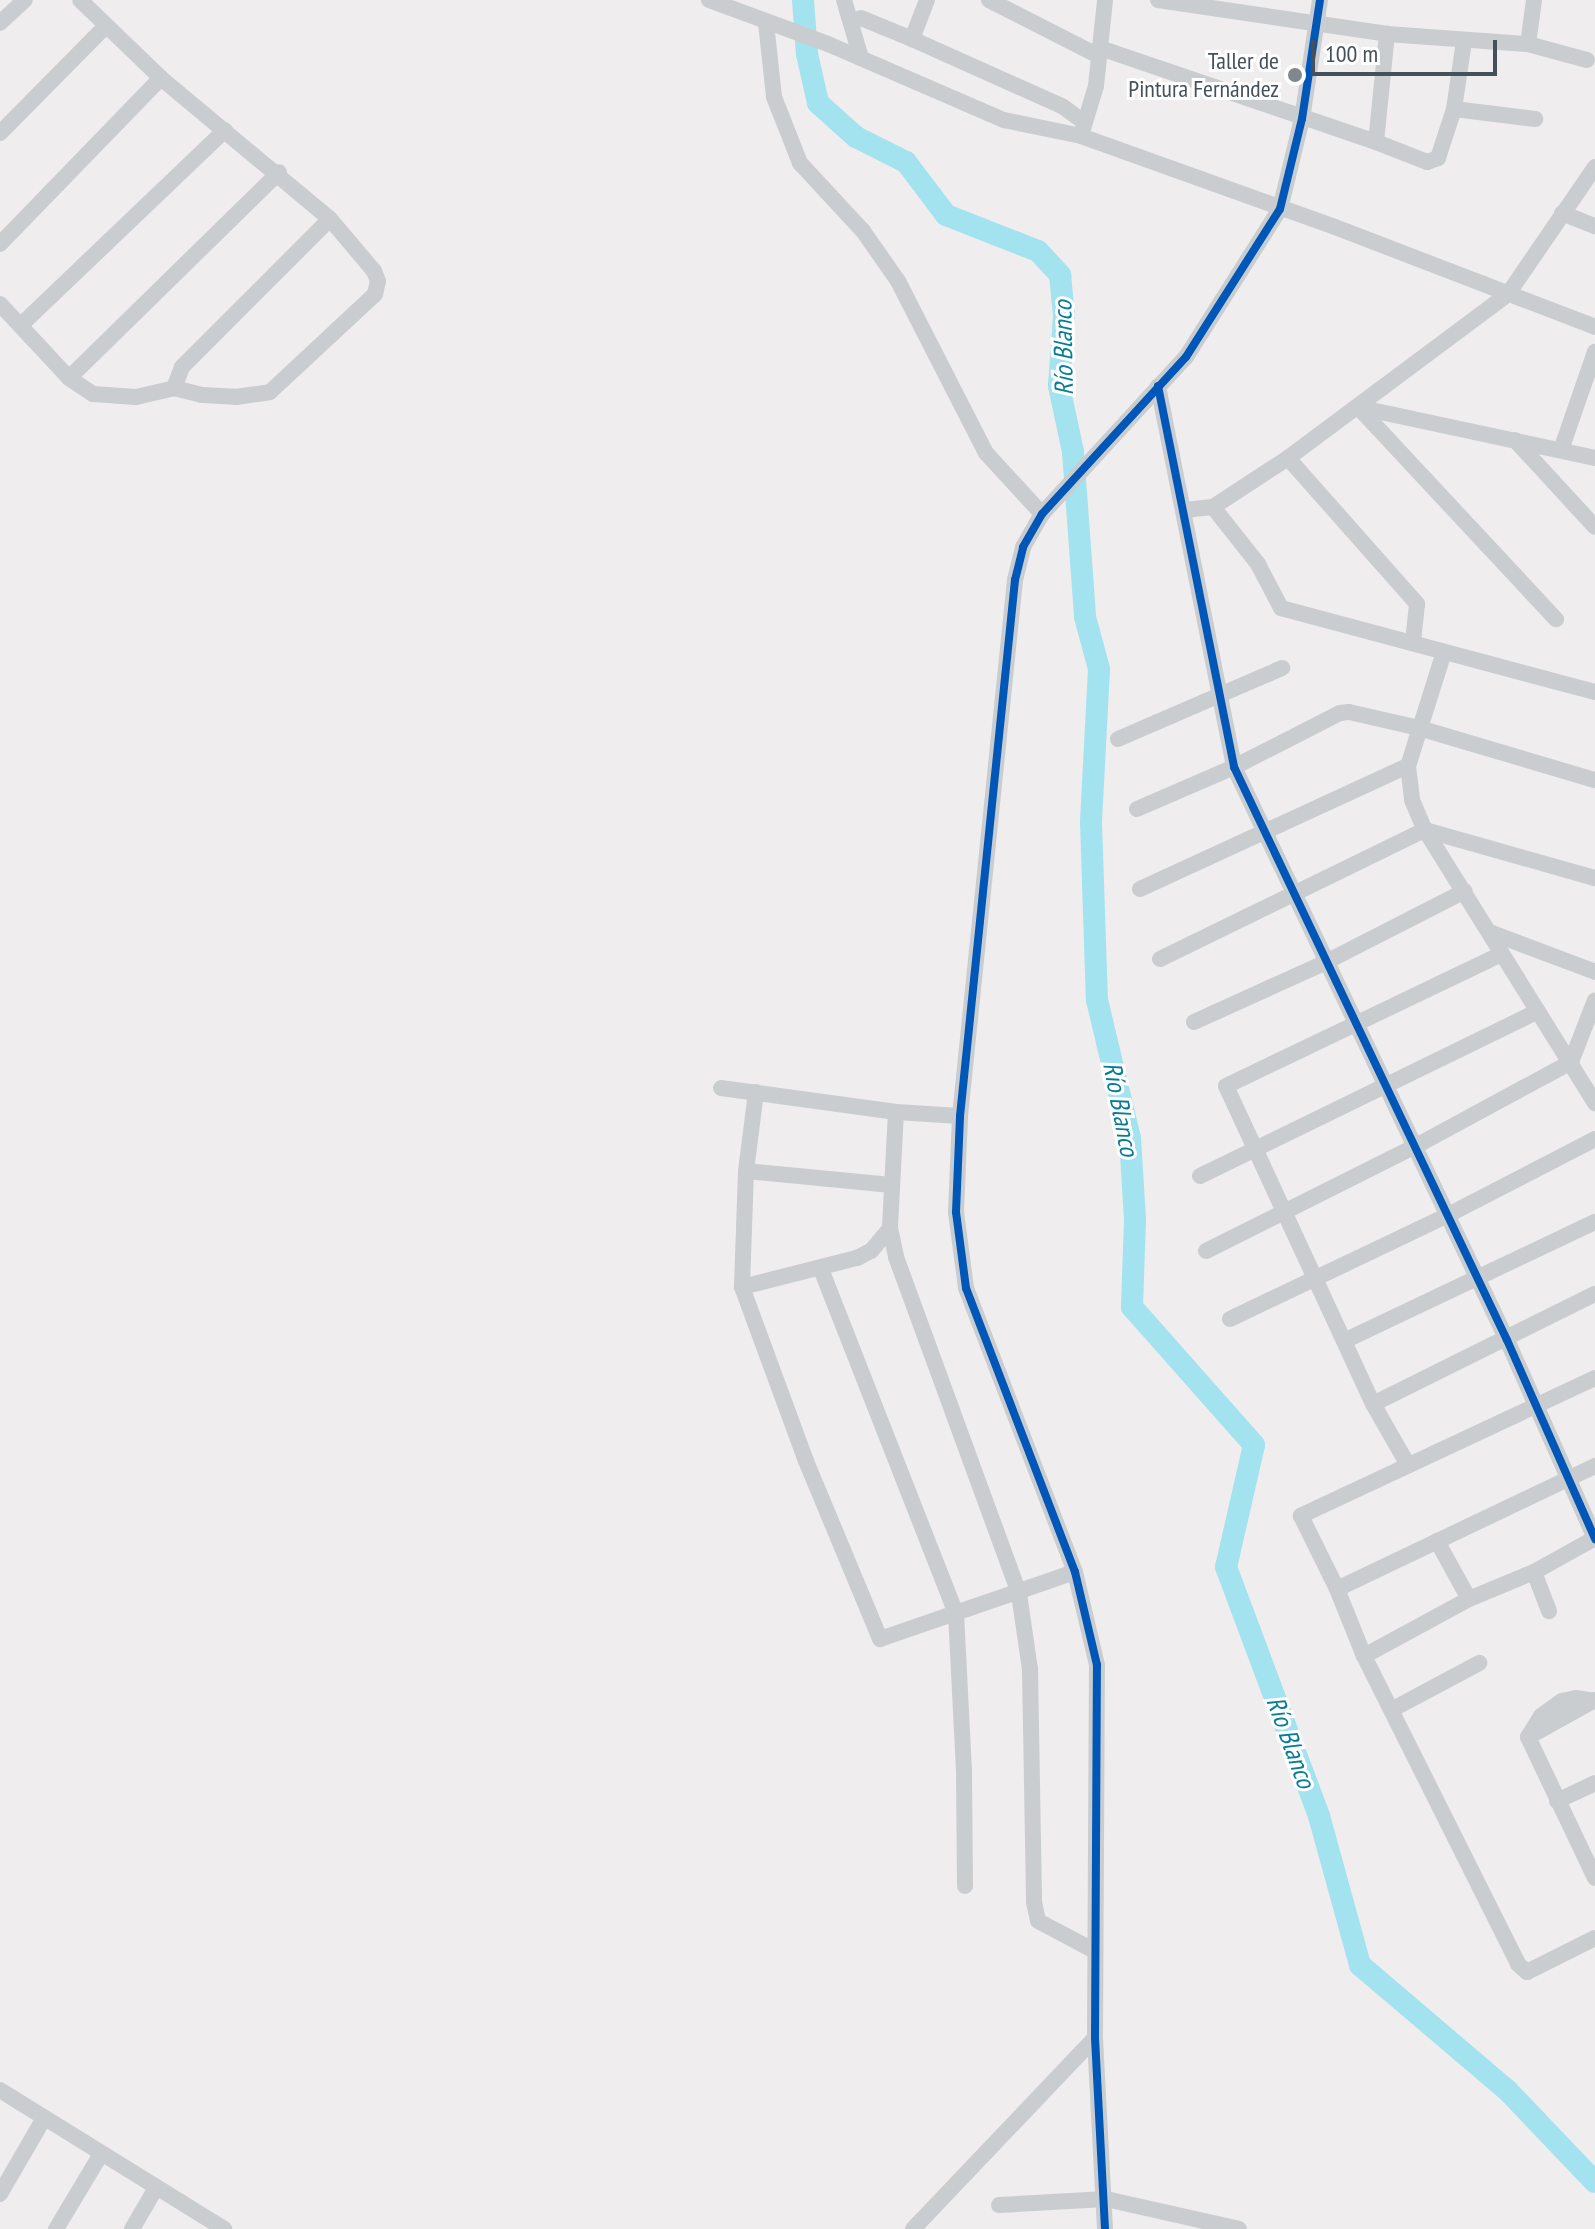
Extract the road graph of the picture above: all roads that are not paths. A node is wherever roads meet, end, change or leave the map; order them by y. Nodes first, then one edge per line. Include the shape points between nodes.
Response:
1 (25, 0) edge
2 (80, 0) edge
3 (709, 0) edge
4 (844, 0) edge
5 (856, 0) edge
6 (927, 0) edge
7 (989, 0) edge
8 (1105, 0) edge
9 (1158, 0) edge
10 (1320, 0) edge
11 (1534, 0) edge
12 (0, 23) edge
13 (856, 23) junction
14 (1316, 24) junction
15 (772, 25) junction
16 (106, 26) junction
17 (1387, 34) junction
18 (912, 39) junction
19 (1464, 41) junction
20 (1528, 44) junction
21 (1100, 52) junction
22 (861, 58) junction
23 (1587, 60) dead end
24 (161, 78) junction
25 (1454, 109) junction
26 (1302, 119) junction
27 (1535, 119) dead end
28 (1082, 129) junction
29 (225, 130) junction
30 (0, 133) edge
31 (1376, 142) junction
32 (1595, 167) edge
33 (279, 172) junction
34 (1280, 209) junction
35 (1562, 213) junction
36 (330, 219) junction
37 (1595, 226) edge
38 (0, 244) edge
39 (1508, 294) junction
40 (0, 304) edge
41 (21, 325) junction
42 (1595, 327) edge
43 (1595, 352) edge
44 (69, 378) junction
45 (1158, 386) junction
46 (174, 388) junction
47 (1357, 406) junction
48 (1515, 440) junction
49 (1561, 450) junction
50 (1288, 458) junction
51 (1595, 458) edge
52 (1213, 507) junction
53 (1184, 510) junction
54 (1042, 514) junction
55 (1595, 527) edge
56 (1556, 619) dead end
57 (1413, 641) junction
58 (1444, 652) junction
59 (1282, 668) dead end
60 (1595, 692) edge
61 (1217, 697) junction
62 (1419, 728) junction
63 (1118, 739) dead end
64 (1408, 766) junction
65 (1234, 767) junction
66 (1595, 780) edge
67 (1137, 809) dead end
68 (1425, 830) junction
69 (1263, 832) junction
70 (1595, 878) edge
71 (1140, 889) dead end
72 (1465, 891) junction
73 (1293, 896) junction
74 (1492, 933) junction
75 (1502, 954) junction
76 (1160, 959) dead end
77 (1324, 963) junction
78 (1595, 972) edge
79 (1595, 1000) edge
80 (1538, 1011) junction
81 (1194, 1022) dead end
82 (1355, 1026) junction
83 (1582, 1056) edge
84 (1385, 1087) junction
85 (721, 1088) dead end
86 (756, 1092) junction
87 (1595, 1103) edge
88 (896, 1112) junction
89 (960, 1116) junction
90 (1595, 1139) edge
91 (1256, 1147) junction
92 (1414, 1147) junction
93 (746, 1171) junction
94 (1200, 1176) dead end
95 (891, 1185) junction
96 (1285, 1210) junction
97 (1446, 1216) junction
98 (1595, 1222) edge
99 (890, 1228) junction
100 (1206, 1251) dead end
101 (821, 1269) junction
102 (1315, 1277) junction
103 (1477, 1277) junction
104 (742, 1287) junction
105 (1595, 1294) edge
106 (1230, 1319) dead end
107 (1507, 1340) junction
108 (1344, 1341) junction
109 (1595, 1378) edge
110 (1373, 1404) junction
111 (1535, 1405) junction
112 (1408, 1465) junction
113 (1595, 1466) edge
114 (1570, 1479) junction
115 (1595, 1538) edge
116 (1437, 1541) junction
117 (1075, 1572) junction
118 (1534, 1572) junction
119 (1337, 1589) junction
120 (1019, 1594) junction
121 (1469, 1599) junction
122 (1549, 1611) dead end
123 (956, 1613) junction
124 (1364, 1656) junction
125 (1479, 1663) dead end
126 (1595, 1700) edge
127 (1393, 1709) junction
128 (1595, 1783) edge
129 (1557, 1801) junction
130 (1592, 1867) edge
131 (965, 1886) dead end
132 (1595, 1938) edge
133 (1095, 1951) junction
134 (1095, 2038) junction
135 (0, 2090) edge
136 (44, 2118) junction
137 (101, 2154) junction
138 (156, 2188) junction
139 (0, 2194) edge
140 (1106, 2199) junction
141 (999, 2205) dead end
142 (213, 2226) edge
143 (56, 2229) edge
144 (132, 2229) edge
145 (913, 2229) edge
146 (1105, 2229) edge
147 (1239, 2229) edge

1 - 12 street
2 - 16 street
3 - 15 street
4 - 13 street
5 - 13 street
6 - 18 street
7 - 21 street
8 - 21 street
9 - 14 street
10 - 14 street
11 - 20 street
13 - 18 street
13 - 22 street
14 - 17 street
14 - 26 street
15 - 22 street
15 - 54 street via 774,97 800,163 863,231 898,281 986,453
16 - 24 street
16 - 30 street
17 - 19 street
17 - 31 street
18 - 28 street via 1062,106
19 - 20 street
19 - 25 street
20 - 23 street
21 - 26 street
21 - 28 street
22 - 28 street via 1004,120
24 - 29 street
24 - 38 street
25 - 27 street
25 - 31 street via 1438,158 1427,162
26 - 31 street
26 - 34 street
28 - 34 street
29 - 33 street
29 - 41 street
32 - 35 street
33 - 36 street
33 - 44 street
34 - 39 street
34 - 45 street via 1186,357
35 - 37 street
35 - 39 street
36 - 46 street via 182,367
36 - 46 street via 374,271 375,294 270,392 236,397
39 - 42 street
39 - 47 street
40 - 41 street
41 - 44 street
43 - 49 street
44 - 46 street via 105,397 136,397
45 - 53 street
45 - 54 street
47 - 48 street
47 - 50 street
47 - 56 street
48 - 49 street
48 - 55 street
49 - 51 street
50 - 52 street
50 - 57 street via 1417,604
52 - 53 street
52 - 57 street via 1258,564 1281,608
53 - 61 street
54 - 89 street via 1023,547 1015,580
57 - 58 street
58 - 60 street
58 - 62 street
59 - 61 street
61 - 63 street
61 - 65 street
62 - 64 street
62 - 65 street via 1340,713
62 - 66 street
64 - 68 street via 1412,800
64 - 69 street
65 - 67 street
65 - 69 street
68 - 70 street
68 - 72 street
68 - 73 street
69 - 71 street
69 - 73 street
72 - 74 street
72 - 77 street
73 - 76 street
73 - 77 street
74 - 75 street
74 - 78 street
75 - 80 street
75 - 82 street
77 - 81 street
77 - 82 street
79 - 83 street
80 - 83 street
80 - 84 street
82 - 84 street
82 - 91 street via 1226,1086
83 - 87 street
83 - 92 street
84 - 91 street
84 - 92 street
85 - 86 street
86 - 88 street
86 - 93 street
88 - 89 street
88 - 95 street
89 - 117 street via 956,1212 966,1288
90 - 97 street
91 - 94 street
91 - 96 street
92 - 96 street
92 - 97 street
93 - 95 street
93 - 104 street
95 - 99 street
96 - 100 street
96 - 102 street
97 - 102 street
97 - 103 street
98 - 103 street
99 - 101 street via 871,1251
99 - 120 street
101 - 104 street
101 - 123 street
102 - 106 street
102 - 108 street
103 - 107 street
103 - 108 street
104 - 123 street via 880,1639
105 - 107 street
107 - 110 street
107 - 111 street
108 - 110 street
109 - 111 street
110 - 112 street
111 - 112 street
111 - 114 street
112 - 119 street via 1301,1516
113 - 114 street
114 - 115 street
114 - 116 street
115 - 118 street
116 - 119 street
116 - 121 street
117 - 120 street
117 - 133 street via 1097,1665
118 - 121 street
118 - 122 street
119 - 124 street
120 - 123 street
120 - 133 street via 1030,1669 1038,1921
121 - 124 street
123 - 131 street
124 - 127 street
125 - 127 street
126 - 129 street via 1528,1737
127 - 132 street via 1518,1964 1527,1972
128 - 129 street
129 - 130 street
133 - 134 street
134 - 140 street
134 - 145 street
135 - 136 street
136 - 137 street
136 - 139 street
137 - 138 street
137 - 143 street
138 - 142 street
138 - 144 street
140 - 141 street
140 - 146 street
140 - 147 street

